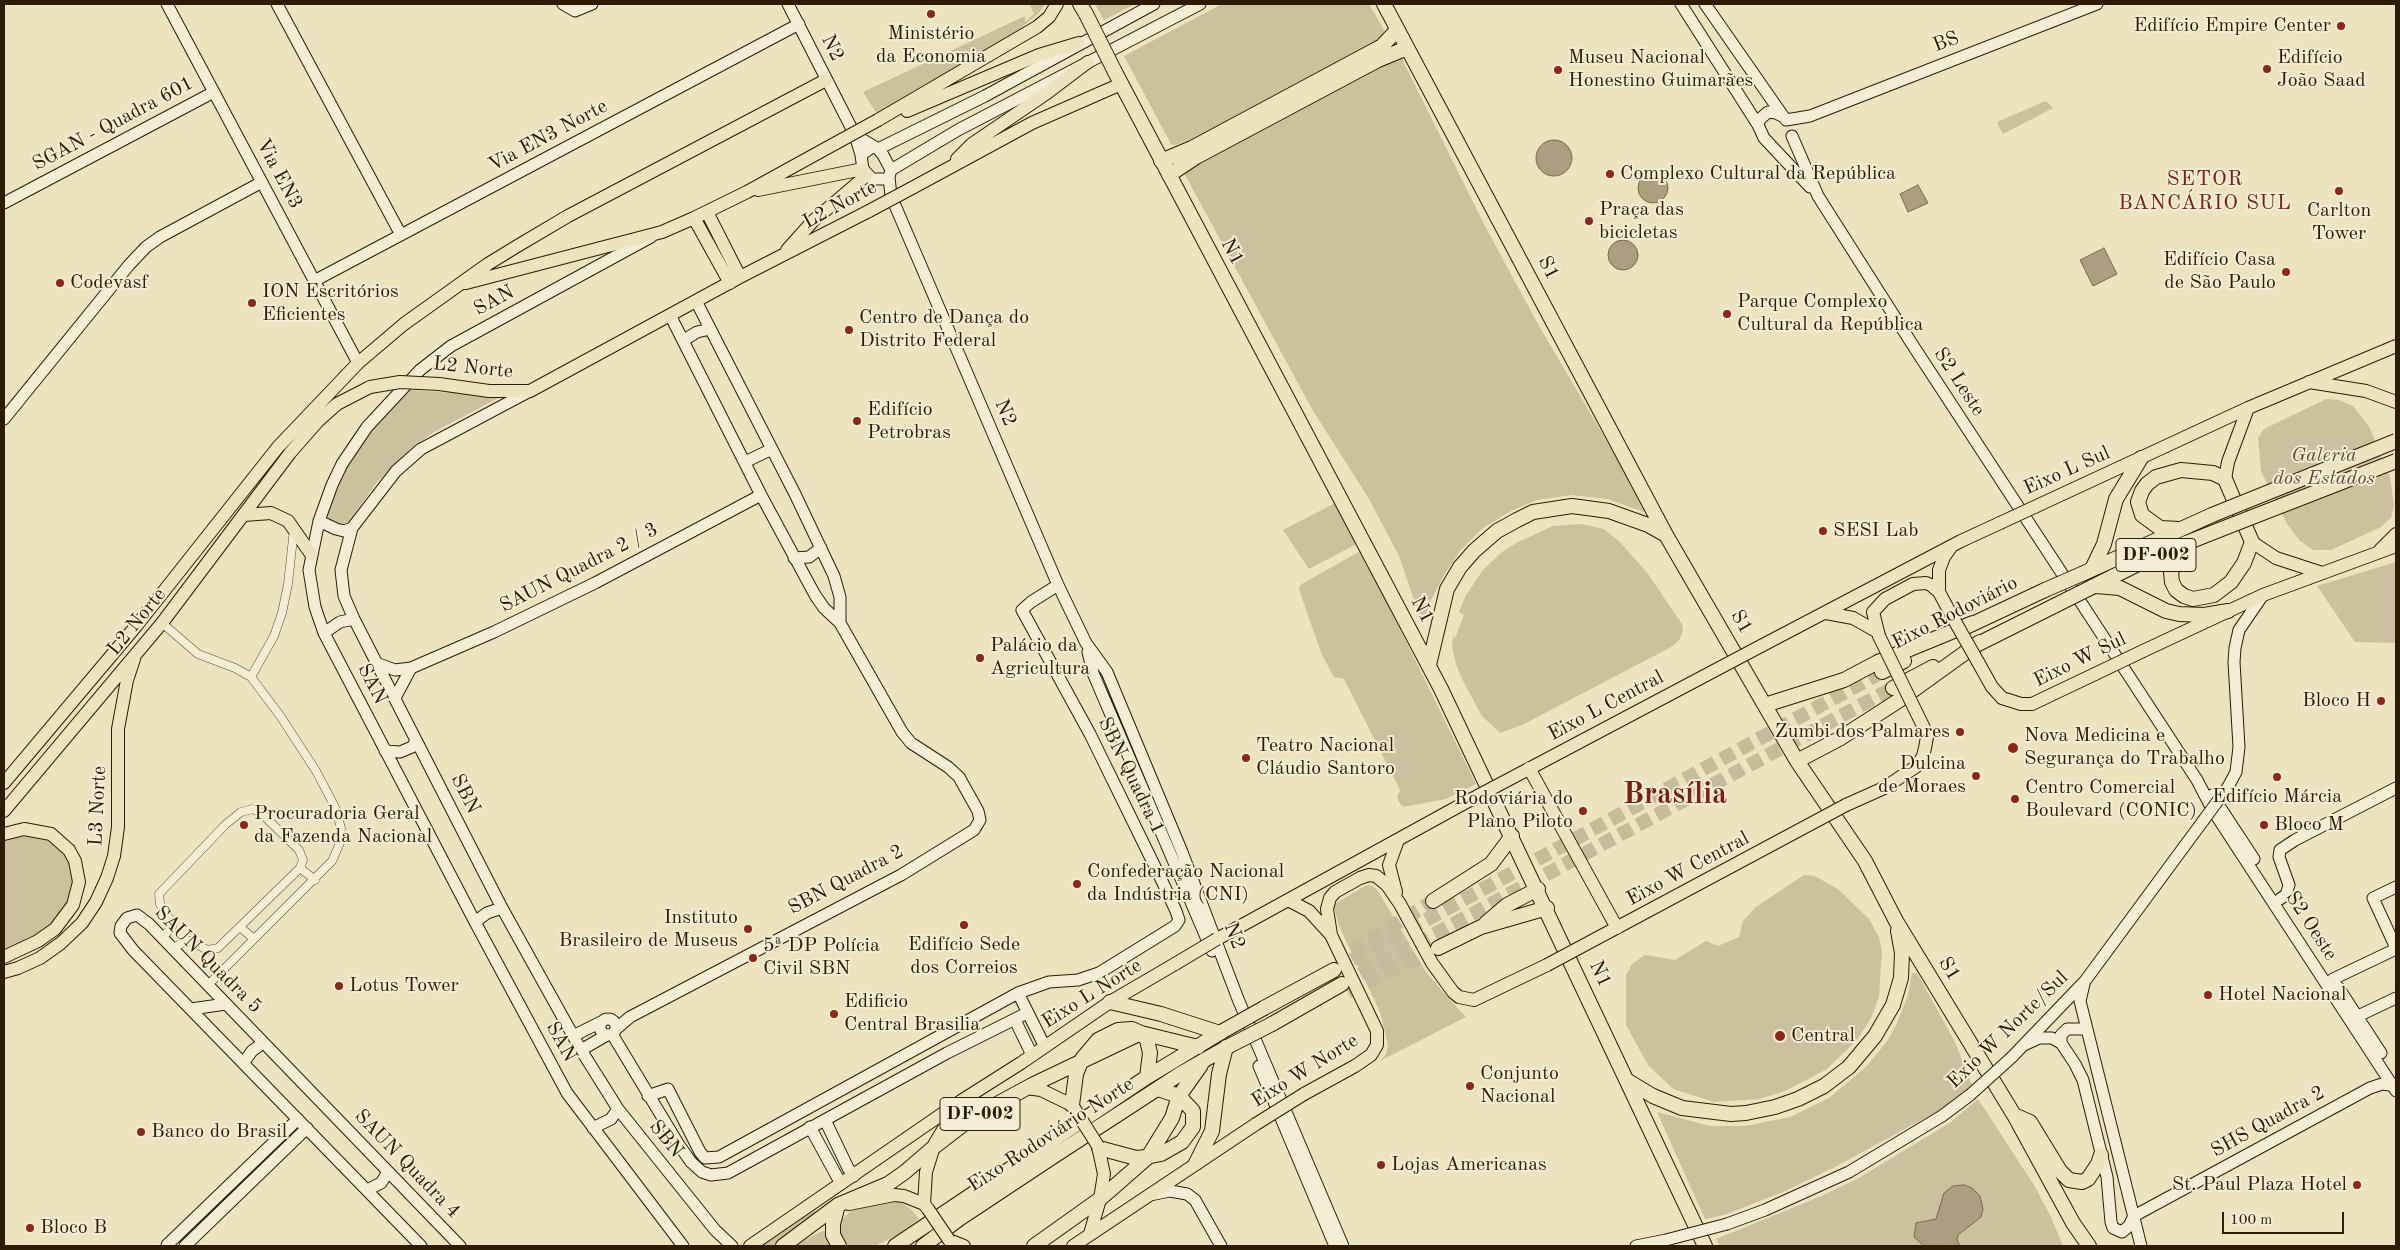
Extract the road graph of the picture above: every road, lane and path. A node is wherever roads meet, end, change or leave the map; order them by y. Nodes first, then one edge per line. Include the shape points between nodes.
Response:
1 (167, 4) edge
2 (277, 4) edge
3 (563, 4) edge
4 (592, 4) edge
5 (788, 4) edge
6 (1057, 4) edge
7 (1154, 4) edge
8 (1200, 4) edge
9 (1384, 4) edge
10 (1681, 4) edge
11 (1705, 4) edge
12 (2097, 4) edge
13 (1083, 9) edge
14 (799, 24) junction
15 (1397, 30) junction
16 (1079, 43) junction
17 (1408, 48) junction
18 (1088, 62) junction
19 (1118, 78) junction
20 (826, 80) junction
21 (214, 92) junction
22 (882, 118) junction
23 (1758, 125) junction
24 (1788, 126) junction
25 (855, 135) junction
26 (875, 148) junction
27 (1774, 149) junction
28 (861, 155) junction
29 (1161, 161) junction
30 (949, 168) junction
31 (890, 174) junction
32 (869, 175) junction
33 (1169, 175) junction
34 (262, 182) junction
35 (747, 192) junction
36 (891, 196) junction
37 (1818, 196) junction
38 (4, 203) edge
39 (707, 212) junction
40 (694, 218) junction
41 (662, 232) junction
42 (401, 235) junction
43 (780, 257) junction
44 (314, 280) junction
45 (735, 280) junction
46 (459, 285) junction
47 (696, 301) junction
48 (670, 315) junction
49 (710, 329) junction
50 (684, 340) junction
51 (2396, 346) edge
52 (358, 363) junction
53 (2309, 382) junction
54 (530, 391) junction
55 (2396, 402) edge
56 (2248, 408) junction
57 (4, 419) edge
58 (2396, 441) edge
59 (772, 449) junction
60 (2141, 458) junction
61 (2396, 461) edge
62 (745, 462) junction
63 (2225, 479) junction
64 (761, 495) junction
65 (244, 515) junction
66 (319, 521) junction
67 (294, 527) junction
68 (352, 528) junction
69 (2180, 529) junction
70 (2396, 534) edge
71 (1666, 535) junction
72 (2252, 542) junction
73 (2186, 543) junction
74 (1953, 545) junction
75 (2396, 546) edge
76 (821, 548) junction
77 (2377, 553) junction
78 (311, 554) junction
79 (794, 558) junction
80 (2088, 571) junction
81 (2322, 573) junction
82 (1058, 585) junction
83 (2071, 586) joint
84 (2094, 586) junction
85 (1939, 592) junction
86 (2263, 595) junction
87 (2228, 611) junction
88 (1826, 613) junction
89 (354, 619) junction
90 (162, 623) junction
91 (840, 623) junction
92 (1973, 623) junction
93 (324, 633) junction
94 (1877, 634) junction
95 (1980, 642) junction
96 (1086, 643) junction
97 (1761, 646) joint
98 (137, 652) junction
99 (376, 663) junction
100 (1428, 665) junction
101 (411, 668) junction
102 (1882, 672) tunnel mouth
103 (250, 677) junction
104 (1893, 688) tunnel mouth
105 (395, 698) junction
106 (1765, 705) junction
107 (1128, 726) junction
108 (416, 741) junction
109 (386, 751) junction
110 (1797, 760) junction
111 (1133, 763) junction
112 (1529, 768) junction
113 (2197, 780) junction
114 (4, 783) edge
115 (2396, 788) edge
116 (1148, 796) junction
117 (1470, 800) joint
118 (4, 811) edge
119 (4, 834) edge
120 (1512, 836) junction
121 (1398, 840) junction
122 (1182, 852) junction
123 (300, 868) junction
124 (314, 880) junction
125 (2396, 888) edge
126 (1538, 889) junction
127 (2280, 899) junction
128 (1288, 900) junction
129 (1433, 901) tunnel mouth
130 (1400, 904) junction
131 (502, 908) junction
132 (1547, 908) junction
133 (1896, 921) junction
134 (475, 922) junction
135 (240, 927) junction
136 (1482, 927) junction
137 (1617, 928) junction
138 (1332, 935) junction
139 (162, 938) junction
140 (254, 939) junction
141 (1438, 948) tunnel mouth
142 (2396, 948) edge
143 (172, 949) junction
144 (4, 957) edge
145 (1547, 965) joint
146 (1332, 967) tunnel mouth
147 (4, 972) edge
148 (2333, 979) junction
149 (2085, 981) junction
150 (208, 986) junction
151 (1345, 988) tunnel mouth
152 (1018, 993) junction
153 (2396, 998) edge
154 (1110, 1002) junction
155 (226, 1004) junction
156 (191, 1009) junction
157 (1027, 1013) junction
158 (2358, 1016) junction
159 (1015, 1020) junction
160 (609, 1028) junction
161 (954, 1028) junction
162 (2086, 1029) junction
163 (1222, 1032) junction
164 (1140, 1033) junction
165 (574, 1036) junction
166 (938, 1036) junction
167 (263, 1043) junction
168 (2061, 1043) junction
169 (2026, 1044) junction
170 (962, 1046) junction
171 (1198, 1046) junction
172 (1045, 1047) junction
173 (1228, 1047) junction
174 (581, 1050) junction
175 (947, 1053) junction
176 (1032, 1055) junction
177 (1203, 1061) junction
178 (244, 1062) junction
179 (1080, 1063) junction
180 (868, 1075) junction
181 (1147, 1077) junction
182 (1628, 1081) junction
183 (854, 1082) junction
184 (2395, 1085) edge
185 (1026, 1088) junction
186 (1158, 1090) junction
187 (878, 1092) junction
188 (648, 1096) junction
189 (1179, 1096) junction
190 (863, 1100) junction
191 (961, 1100) junction
192 (1073, 1106) junction
193 (326, 1108) joint
194 (618, 1109) junction
195 (2014, 1115) junction
196 (824, 1120) junction
197 (302, 1123) junction
198 (810, 1127) junction
199 (593, 1128) junction
200 (763, 1133) junction
201 (934, 1147) junction
202 (1099, 1147) junction
203 (771, 1149) junction
204 (2101, 1155) junction
205 (1148, 1157) junction
206 (1196, 1163) junction
207 (388, 1172) junction
208 (854, 1176) junction
209 (841, 1184) junction
210 (367, 1190) junction
211 (1146, 1196) junction
212 (1100, 1199) junction
213 (838, 1205) junction
214 (926, 1206) junction
215 (2134, 1216) junction
216 (2073, 1223) junction
217 (1090, 1234) junction
218 (680, 1242) edge
219 (950, 1242) edge
220 (166, 1246) edge
221 (185, 1246) edge
222 (421, 1246) edge
223 (460, 1246) edge
224 (668, 1246) edge
225 (732, 1246) edge
226 (750, 1246) edge
227 (783, 1246) edge
228 (839, 1246) edge
229 (895, 1246) edge
230 (923, 1246) edge
231 (964, 1246) edge
232 (1034, 1246) edge
233 (1073, 1246) edge
234 (1221, 1246) edge
235 (1335, 1246) edge
236 (1343, 1246) edge
237 (1636, 1246) edge
238 (1705, 1246) edge
239 (2076, 1246) edge
240 (2088, 1246) edge
241 (2140, 1246) edge

1 - 21 main road, Via EN3
2 - 42 main road
3 - 4 main road via 575,11
5 - 14 main road, N2
6 - 22 main road, L2 Norte via 1037,27
7 - 16 main road
8 - 18 main road
9 - 15 highway, S1
10 - 23 main road
11 - 24 main road, S2 Leste
12 - 24 main road, BS
13 - 19 highway, N1, bridge
14 - 20 main road, N2
14 - 42 main road, Via EN3 Norte
15 - 17 highway, S1
15 - 29 highway via 1373,51 1192,148
16 - 22 main road
16 - 26 main road via 985,96
17 - 33 highway via 1352,74 1196,157
17 - 71 highway, S1
18 - 30 main road via 972,144
18 - 31 main road via 958,130
19 - 29 highway, N1
19 - 30 main road, L2 Norte
20 - 25 main road, N2
20 - 46 main road via 568,216
21 - 34 main road, Via EN3
21 - 38 main road, SGAN - Quadra 601
22 - 35 main road, L2 Norte, bridge
23 - 24 main road via 1768,112 1776,113
23 - 27 main road
24 - 27 main road via 1790,144 1786,148
24 - 37 main road, S2 Leste
25 - 26 main road, N2
25 - 28 main road, N2
26 - 28 main road
26 - 31 main road
27 - 37 main road, S2 Leste
28 - 32 main road, N2
29 - 33 highway, N1
30 - 43 main road, L2 Norte, bridge
31 - 32 main road
31 - 36 main road, N2
32 - 35 main road
32 - 36 main road, N2
32 - 43 main road via 813,221
33 - 100 highway, N1
34 - 44 main road, Via EN3
34 - 57 main road via 146,247
35 - 39 main road, L2 Norte
36 - 82 main road, N2
37 - 83 main road, S2 Leste
39 - 40 main road, L2 Norte
39 - 45 main road
40 - 41 main road, L2 Norte
40 - 45 main road
41 - 46 main road, L2 Norte
41 - 66 main road, SAN via 433,358 367,427 332,485
42 - 44 main road, Via EN3 Norte
43 - 45 main road, L2 Norte
44 - 52 main road, Via EN3
45 - 47 main road, L2 Norte
46 - 52 main road, L2 Norte via 404,324
47 - 48 main road, L2 Norte
47 - 49 main road
48 - 50 main road
48 - 54 main road, L2 Norte
49 - 50 main road
49 - 59 main road
50 - 62 main road
51 - 53 main road, Eixo L Sul
52 - 114 main road, L2 Norte via 278,447 137,625
53 - 55 main road via 2366,391
53 - 56 main road, Eixo L Sul
54 - 65 main road, L2 Norte, bridge via 489,391 400,382 370,387 337,404 318,421
54 - 68 main road, SBN via 421,449 396,470
56 - 60 main road, Eixo L Sul
56 - 63 main road
58 - 69 highway, DF-002, bridge
59 - 62 main road
59 - 76 main road
60 - 74 main road, Eixo L Sul, bridge
60 - 80 highway via 2116,499 2104,544
61 - 73 highway, DF-002, bridge
62 - 64 main road
63 - 69 highway via 2213,473 2182,470 2156,477 2148,484 2138,502 2142,515 2160,528
63 - 72 highway
64 - 79 main road
64 - 101 main road, SAUN Quadra 2 / 3 via 536,613
65 - 67 main road via 270,513
65 - 90 main road, L2 Norte
66 - 68 main road via 336,530
66 - 78 main road, SAN
67 - 78 main road
67 - 103 street via 282,612 274,636
68 - 89 main road, SBN via 343,555 340,581
69 - 80 highway, DF-002
70 - 77 main road
71 - 100 highway via 1609,511 1572,506 1533,512 1517,520 1497,531 1474,551 1446,589
71 - 106 highway, S1
72 - 73 highway via 2244,563 2230,582 2214,595 2193,598 2176,590 2172,582 2171,572
72 - 81 main road via 2276,558
73 - 84 highway, DF-002
74 - 85 main road via 1939,570
74 - 88 main road, Eixo L Sul
75 - 77 main road, Eixo W Sul
76 - 79 main road via 809,557
76 - 91 main road via 840,596
77 - 81 main road, Eixo W Sul
78 - 93 main road, SAN via 310,588
79 - 91 main road via 824,608
80 - 92 highway, Eixo Rodoviário / DF-002, bridge
81 - 86 main road, Eixo W Sul
82 - 96 main road, N2
82 - 152 main road, SBN Quadra 1 via 1022,610 1100,754 1179,920 1165,934 1099,972 1078,980 1049,982
83 - 113 main road, S2 Oeste
84 - 87 highway via 2120,588 2179,614 2204,615
84 - 95 highway, Eixo Rodoviário / DF-002, bridge
85 - 87 main road, Eixo W Sul, bridge via 1992,687 2002,698 2021,704 2032,704
85 - 94 main road via 1931,585 1913,584 1885,599 1873,612
86 - 87 main road, Eixo W Sul
86 - 149 main road, Exio W Norte/Sul, bridge via 2239,630 2235,648 2239,747 2236,772
88 - 94 main road via 1854,618
88 - 97 main road, Eixo L Sul
89 - 93 main road via 340,622
89 - 99 main road, SBN
90 - 98 main road, L2 Norte
90 - 103 street via 198,654
91 - 160 main road, SBN Quadra 2 via 911,743 959,778 978,811 980,820 977,827 901,875
92 - 102 highway, Eixo Rodoviário / DF-002
92 - 106 highway via 1878,662 1844,680
93 - 109 main road, SAN
94 - 137 main road, Eixo W Central, bridge via 1927,737 1917,766 1884,788 1846,805
95 - 104 highway, Eixo Rodoviário / DF-002
95 - 110 highway via 1898,701 1839,739
96 - 107 main road, N2 via 1107,672
96 - 111 main road, N2 via 1093,673
97 - 112 main road, Eixo L Central, bridge
98 - 118 main road, L2 Norte
98 - 147 main road, L3 Norte via 127,680 118,729 118,827 107,878 82,923 61,944 40,958
99 - 101 main road, SAUN Quadra 2 / 3 via 395,670
99 - 105 main road, SBN
100 - 120 highway, N1
101 - 105 main road
103 - 124 street via 277,711 335,807 341,828 340,843 332,861
105 - 108 main road, SBN
106 - 110 highway, S1
107 - 111 main road via 1125,734 1134,754
107 - 122 main road, N2
108 - 109 main road via 400,752
108 - 131 main road, SBN
109 - 134 main road, SAN
110 - 133 highway, S1 via 1865,861
111 - 116 main road, N2
112 - 117 main road, Eixo L Central, bridge
112 - 137 main road, bridge
113 - 127 main road, S2 Oeste via 2217,802
113 - 184 main road, S2 Oeste via 2212,809
115 - 127 main road via 2280,850 2279,857 2288,881 2286,895
116 - 122 main road via 1174,848
116 - 235 main road, N2
117 - 121 main road, Eixo L Norte
119 - 144 main road, L3 Norte via 24,828 51,834 69,850 79,882 73,905 55,929
120 - 126 highway, N1
120 - 129 highway via 1491,864
121 - 128 main road, Eixo L Norte
121 - 130 main road via 1389,865
122 - 236 main road, N2 via 1238,999
123 - 124 street
123 - 135 street
123 - 139 street via 303,860 299,850 260,812 253,809 241,812 159,894 160,904 172,926
124 - 140 street
125 - 142 main road via 2373,898
126 - 132 highway, N1
126 - 136 highway via 1507,905
127 - 148 main road, S2 Oeste
128 - 138 main road via 1309,912
128 - 154 main road, Eixo L Norte, bridge
130 - 138 main road, Eixo W Norte via 1376,876 1360,878 1330,898 1327,909
130 - 145 main road, Eixo W Norte via 1432,963 1453,992 1466,1000 1485,996
131 - 134 main road
131 - 165 main road, SBN
132 - 136 highway
132 - 182 highway, N1
133 - 182 highway via 1902,953 1901,978 1893,1005 1875,1036 1849,1066 1824,1086 1798,1100 1775,1107 1731,1114 1682,1108
133 - 195 highway, S1
134 - 199 main road, SAN via 567,1093
135 - 140 street
135 - 143 street via 213,950 200,948 187,940
136 - 141 highway
137 - 145 main road, Eixo W Central, bridge
138 - 206 main road, Eixo W Norte, bridge via 1377,1031 1377,1045 1371,1055 1355,1066 1304,1094
139 - 143 main road, SAUN Quadra 5
139 - 156 main road, SAUN Quadra 5 via 137,915 127,918 121,926 122,938
140 - 150 street
142 - 148 main road
143 - 150 main road, SAUN Quadra 5
146 - 163 highway, DF-002, bridge
148 - 158 main road, S2 Oeste
149 - 162 main road via 2080,1001
149 - 169 main road, Exio W Norte/Sul
150 - 155 main road, SAUN Quadra 5
151 - 173 highway, bridge
152 - 157 main road
152 - 161 main road
153 - 158 main road
154 - 163 highway
154 - 172 main road, Eixo L Norte
155 - 156 main road
155 - 167 main road, SAUN Quadra 5
156 - 178 main road, SAUN Quadra 5
157 - 159 main road
157 - 172 main road
158 - 184 main road, S2 Oeste
159 - 170 main road
159 - 176 main road
160 - 165 main road, SBN Quadra 2
160 - 174 main road, SBN Quadra 2
160 - 188 main road
161 - 166 main road
161 - 170 main road
162 - 168 main road via 2068,1029 2061,1036
162 - 215 main road
163 - 171 highway, Eixo Rodoviário Norte / DF-002
164 - 171 highway
164 - 179 highway via 1125,1029 1108,1034 1089,1048
164 - 181 highway via 1149,1046
165 - 174 main road, SBN
166 - 175 main road
166 - 180 main road
167 - 178 main road
167 - 193 main road, SAUN Quadra 5
168 - 169 main road via 2052,1038 2039,1038
168 - 204 main road via 2083,1080
169 - 237 main road, Exio W Norte/Sul, bridge via 1942,1116 1849,1172 1727,1224
170 - 175 main road
171 - 181 highway, Eixo Rodoviário Norte / DF-002
172 - 176 main road, Eixo L Norte
173 - 177 highway, Eixo Rodoviário Norte
173 - 206 highway via 1219,1074 1212,1131
174 - 194 main road, SBN
175 - 187 main road
176 - 191 main road, Eixo L Norte
177 - 186 highway, Eixo Rodoviário Norte
177 - 189 highway, Eixo Rodoviário Norte
178 - 197 main road, SAUN Quadra 5
179 - 185 highway, DF-002
179 - 192 highway
180 - 183 main road
180 - 187 main road
181 - 229 highway, Eixo Rodoviário Norte / DF-002
182 - 238 highway, N1
183 - 190 main road
183 - 200 main road
184 - 215 main road, SHS Quadra 2 via 2382,1084 2370,1088
185 - 192 main road via 1041,1090
185 - 201 highway, DF-002 via 973,1117
186 - 189 highway
186 - 230 highway, Eixo Rodoviário Norte via 959,1219
187 - 190 main road
188 - 200 main road via 668,1089 705,1158 720,1157
188 - 203 main road via 691,1162 711,1176 728,1173
189 - 205 highway, Eixo Rodoviário Norte via 1172,1118
189 - 205 highway via 1193,1111 1193,1127 1172,1149
190 - 196 main road
191 - 201 main road
191 - 208 main road, Eixo L Norte
192 - 202 main road, bridge
193 - 207 main road, SAUN Quadra 4
194 - 199 main road via 612,1120
194 - 225 main road, SBN via 715,1230
195 - 204 highway via 2030,1122 2036,1129 2060,1172 2069,1180 2082,1182 2088,1179
195 - 216 highway, S1
196 - 198 main road
196 - 208 main road
197 - 210 main road
197 - 220 main road
197 - 221 main road
198 - 203 main road
198 - 209 main road
199 - 218 main road, SAN
200 - 203 main road via 764,1142
201 - 213 highway, DF-002 via 888,1184
201 - 214 main road via 926,1172
202 - 205 highway via 1136,1158
202 - 212 main road via 1104,1174
204 - 215 main road, SHS Quadra 2 via 2107,1176 2113,1228 2122,1232
205 - 212 highway, Eixo Rodoviário Norte
206 - 211 main road, Eixo W Norte
207 - 210 main road via 381,1183
207 - 223 main road, SAUN Quadra 4
208 - 209 main road, Eixo L Norte
209 - 226 main road, Eixo L Norte
210 - 222 main road
211 - 217 main road, Eixo W Norte
211 - 234 main road via 1170,1191 1187,1194 1195,1200
212 - 217 main road
212 - 232 highway, Eixo Rodoviário Norte
213 - 214 main road via 894,1195
213 - 227 highway, DF-002
213 - 228 highway via 833,1235
214 - 219 main road, bridge
215 - 241 main road
216 - 239 highway
216 - 240 highway, S1
217 - 233 main road, Eixo W Norte
218 - 224 main road
219 - 231 main road

